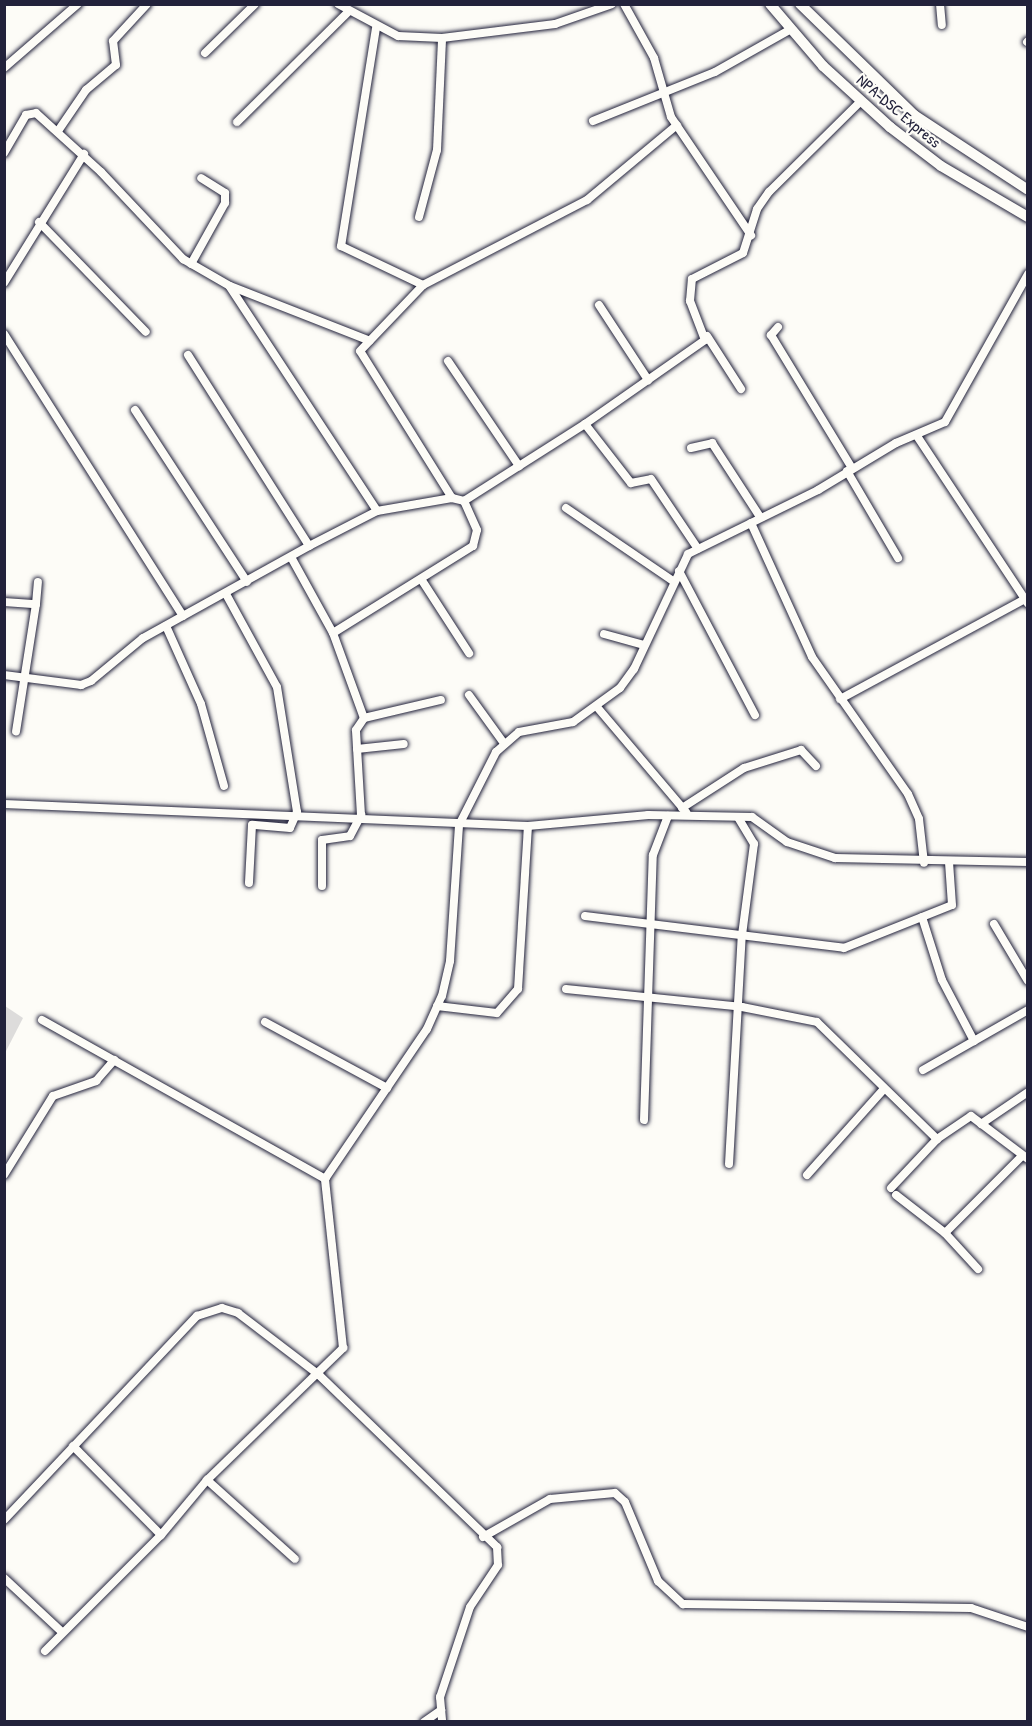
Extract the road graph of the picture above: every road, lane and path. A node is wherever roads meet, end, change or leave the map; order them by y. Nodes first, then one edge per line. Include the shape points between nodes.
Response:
1 (78, 4) edge
2 (147, 4) edge
3 (255, 4) edge
4 (338, 4) edge
5 (590, 4) edge
6 (612, 4) edge
7 (624, 4) edge
8 (770, 4) edge
9 (800, 4) edge
10 (940, 4) edge
11 (599, 8) edge
12 (348, 12) junction
13 (942, 25) dead end
14 (376, 28) junction
15 (791, 29) junction
16 (442, 38) junction
17 (206, 52) dead end
18 (4, 68) edge
19 (663, 93) junction
20 (861, 100) junction
21 (593, 121) dead end
22 (237, 122) dead end
23 (677, 125) junction
24 (58, 131) junction
25 (4, 153) edge
26 (84, 154) junction
27 (201, 178) dead end
28 (1028, 190) edge
29 (419, 217) dead end
30 (1028, 217) edge
31 (39, 222) junction
32 (751, 235) junction
33 (191, 264) junction
34 (1028, 274) edge
35 (4, 283) edge
36 (423, 285) junction
37 (230, 286) junction
38 (599, 305) dead end
39 (778, 327) dead end
40 (146, 332) dead end
41 (4, 334) edge
42 (707, 336) junction
43 (370, 341) junction
44 (188, 355) dead end
45 (448, 361) dead end
46 (648, 380) junction
47 (741, 389) dead end
48 (135, 410) dead end
49 (585, 424) junction
50 (917, 436) junction
51 (691, 448) dead end
52 (519, 466) junction
53 (850, 470) junction
54 (452, 498) junction
55 (464, 501) junction
56 (566, 508) dead end
57 (377, 511) junction
58 (760, 517) junction
59 (751, 523) junction
60 (309, 546) junction
61 (698, 549) junction
62 (291, 557) junction
63 (898, 558) dead end
64 (679, 571) junction
65 (673, 581) junction
66 (38, 582) dead end
67 (247, 582) junction
68 (423, 582) junction
69 (226, 594) junction
70 (4, 602) edge
71 (1025, 602) edge
72 (36, 604) junction
73 (183, 616) junction
74 (166, 626) junction
75 (333, 633) junction
76 (604, 634) dead end
77 (644, 645) junction
78 (469, 653) dead end
79 (4, 675) edge
80 (26, 678) junction
81 (469, 695) dead end
82 (840, 699) junction
83 (441, 700) dead end
84 (597, 707) junction
85 (755, 714) dead end
86 (364, 718) junction
87 (16, 731) dead end
88 (503, 742) junction
89 (404, 744) dead end
90 (357, 749) junction
91 (816, 766) dead end
92 (224, 786) dead end
93 (4, 804) edge
94 (682, 808) junction
95 (297, 812) junction
96 (361, 815) junction
97 (668, 816) junction
98 (689, 816) junction
99 (738, 817) junction
100 (459, 825) junction
101 (528, 826) junction
102 (1028, 861) edge
103 (949, 862) junction
104 (924, 863) junction
105 (249, 882) dead end
106 (322, 886) dead end
107 (585, 916) dead end
108 (922, 916) junction
109 (651, 923) junction
110 (994, 924) dead end
111 (742, 935) junction
112 (1028, 981) edge
113 (566, 989) dead end
114 (646, 997) junction
115 (437, 1006) junction
116 (742, 1007) junction
117 (1028, 1010) edge
118 (42, 1020) dead end
119 (265, 1022) dead end
120 (974, 1041) junction
121 (114, 1060) junction
122 (923, 1070) dead end
123 (387, 1088) junction
124 (884, 1089) junction
125 (1028, 1092) edge
126 (644, 1120) dead end
127 (981, 1124) junction
128 (937, 1138) junction
129 (1025, 1158) edge
130 (729, 1164) dead end
131 (4, 1175) edge
132 (807, 1175) dead end
133 (325, 1179) junction
134 (945, 1233) junction
135 (978, 1269) dead end
136 (319, 1375) junction
137 (73, 1446) junction
138 (207, 1480) junction
139 (4, 1520) edge
140 (161, 1535) junction
141 (483, 1537) junction
142 (295, 1559) dead end
143 (4, 1578) edge
144 (1028, 1627) edge
145 (62, 1632) junction
146 (45, 1650) dead end
147 (441, 1710) junction
148 (424, 1722) edge
149 (442, 1722) edge

1 - 18 street
2 - 24 street via 113,41 116,65 86,90
3 - 17 street
4 - 12 street
5 - 11 street
6 - 11 street
7 - 19 street via 654,57
8 - 15 main road, NPA-DSC Express
9 - 28 main road via 914,115
10 - 13 street
11 - 16 street via 501,35
12 - 14 street
12 - 22 street
14 - 16 street
14 - 36 street via 341,246
15 - 19 street via 715,72
15 - 20 main road, NPA-DSC Express
16 - 29 street via 437,150
19 - 21 street
19 - 23 street
20 - 30 main road, NPA-DSC Express via 941,166
20 - 32 street via 769,192 757,209
23 - 32 street
23 - 36 street via 587,200
24 - 25 street via 30,111
24 - 26 street
26 - 31 street
26 - 33 street
27 - 33 street via 225,193 225,203
31 - 35 street
31 - 40 street
32 - 42 street via 743,253 692,279 688,289
33 - 37 street
34 - 50 street via 957,408 933,431
36 - 43 street
37 - 43 street
37 - 57 street
38 - 46 street
39 - 53 street via 771,335
41 - 73 street
42 - 46 street
42 - 47 street
43 - 54 street via 360,351 363,360
44 - 60 street
45 - 52 street
46 - 49 street
48 - 67 street
49 - 52 street
49 - 61 street via 631,483 651,478
50 - 53 street
50 - 71 street
51 - 58 street via 712,443
52 - 55 street
53 - 58 street
53 - 63 street
54 - 55 street
54 - 57 street
55 - 68 street via 478,540
56 - 65 street
57 - 60 street
58 - 59 street
59 - 61 street
59 - 82 street via 812,657
60 - 62 street
61 - 64 street
62 - 67 street
62 - 75 street
64 - 65 street
64 - 85 street
65 - 77 street
66 - 72 street
67 - 69 street
68 - 75 street
68 - 78 street
69 - 73 street
69 - 95 street via 277,687
70 - 72 street
71 - 82 street
72 - 80 street
73 - 74 street
74 - 80 street via 81,684
74 - 92 street via 201,704
75 - 86 street
76 - 77 street
77 - 84 street via 634,669
79 - 80 street
80 - 87 street
81 - 88 street
82 - 104 street via 908,794 919,819
83 - 86 street
84 - 88 street via 573,722 519,732
84 - 94 street
86 - 90 street via 356,724
88 - 100 street
89 - 90 street
90 - 96 street
91 - 94 street via 801,750 744,768
93 - 95 street
94 - 98 street
95 - 96 street
95 - 105 street via 290,828 252,825
96 - 100 street
96 - 106 street via 350,836 322,840
97 - 98 street
97 - 101 street
97 - 109 street via 655,842
98 - 99 street
99 - 104 street via 752,818 818,855
99 - 111 street via 754,844
100 - 101 street
100 - 115 street via 450,961
101 - 115 street via 518,989 497,1013
102 - 103 street
103 - 104 street
103 - 108 street via 952,905
107 - 109 street
108 - 111 street via 844,948
108 - 120 street via 942,980
109 - 111 street
109 - 114 street
110 - 112 street
111 - 116 street
113 - 114 street
114 - 116 street
114 - 126 street
115 - 123 street
116 - 124 street via 817,1022
116 - 130 street
117 - 120 street
118 - 121 street
119 - 123 street
120 - 122 street
121 - 131 street via 96,1081 53,1096
121 - 133 street
123 - 133 street
124 - 128 street
124 - 132 street
125 - 127 street
127 - 128 street via 964,1116
127 - 129 street
128 - 134 street via 894,1191
129 - 134 street
133 - 136 street via 344,1332 343,1348
134 - 135 street
136 - 137 street via 238,1314 206,1309
136 - 138 street
136 - 141 street
137 - 139 street
137 - 140 street
138 - 140 street
138 - 142 street
140 - 145 street
141 - 144 street via 550,1499 615,1493 625,1502 658,1581 683,1604 971,1608
141 - 147 street via 496,1547 498,1565 470,1607 440,1697
143 - 145 street
145 - 146 street
147 - 148 street
147 - 149 street

